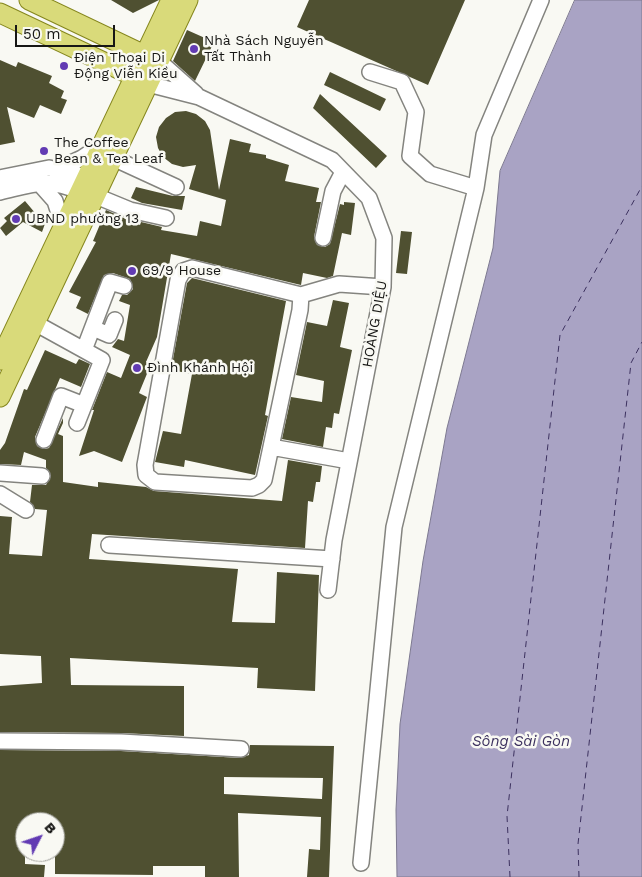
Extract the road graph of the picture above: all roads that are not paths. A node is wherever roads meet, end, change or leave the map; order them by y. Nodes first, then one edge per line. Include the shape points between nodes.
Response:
1 (29, 0) edge
2 (170, 0) edge
3 (188, 0) edge
4 (541, 0) edge
5 (49, 4) edge
6 (0, 13) edge
7 (152, 58) junction
8 (370, 72) dead end
9 (142, 80) junction
10 (199, 97) junction
11 (108, 151) junction
12 (58, 169) junction
13 (344, 172) junction
14 (0, 178) edge
15 (38, 183) junction
16 (176, 187) dead end
17 (88, 188) junction
18 (476, 188) junction
19 (0, 192) edge
20 (166, 218) dead end
21 (64, 229) junction
22 (323, 238) dead end
23 (124, 286) dead end
24 (383, 287) junction
25 (301, 296) junction
26 (115, 320) dead end
27 (35, 323) junction
28 (93, 328) junction
29 (84, 350) junction
30 (0, 360) edge
31 (0, 397) edge
32 (84, 406) junction
33 (77, 423) dead end
34 (44, 440) dead end
35 (271, 447) junction
36 (349, 461) junction
37 (0, 473) edge
38 (42, 476) dead end
39 (0, 494) edge
40 (26, 510) dead end
41 (108, 545) dead end
42 (332, 559) junction
43 (328, 590) dead end
44 (0, 741) edge
45 (241, 749) dead end
46 (361, 863) dead end

1 - 5 main road, HOÀNG DIỆU
2 - 7 main road
3 - 7 main road
4 - 18 street via 484,135
5 - 7 main road, HOÀNG DIỆU
6 - 9 main road, HOÀNG DIỆU
7 - 9 main road
7 - 10 street, HOÀNG DIỆU
8 - 18 street via 402,82 416,112 410,156 430,174
9 - 10 street, HOÀNG DIỆU
9 - 11 main road
10 - 13 street, HOÀNG DIỆU via 332,160
11 - 12 street
11 - 16 street
11 - 17 main road
12 - 14 street via 42,168
12 - 17 street
13 - 22 street via 333,191
13 - 24 street, HOÀNG DIỆU via 369,198 384,238
15 - 17 street
15 - 19 street
15 - 21 street via 55,201
17 - 20 street via 130,210
17 - 21 main road
17 - 27 main road
18 - 46 street via 394,527
21 - 30 main road
23 - 28 street via 110,282
24 - 25 street via 339,284
24 - 36 street, HOÀNG DIỆU
25 - 35 street
25 - 35 street via 192,268 183,271 178,280 166,341 146,475 155,482 252,488 264,480
26 - 28 street via 109,334
27 - 29 street
27 - 31 main road
28 - 29 street
29 - 32 street via 102,360
32 - 33 street
32 - 34 street via 62,396
35 - 36 street
36 - 42 street, HOÀNG DIỆU
37 - 38 street
39 - 40 street
41 - 42 street
42 - 43 street, HOÀNG DIỆU
44 - 45 street via 121,742

